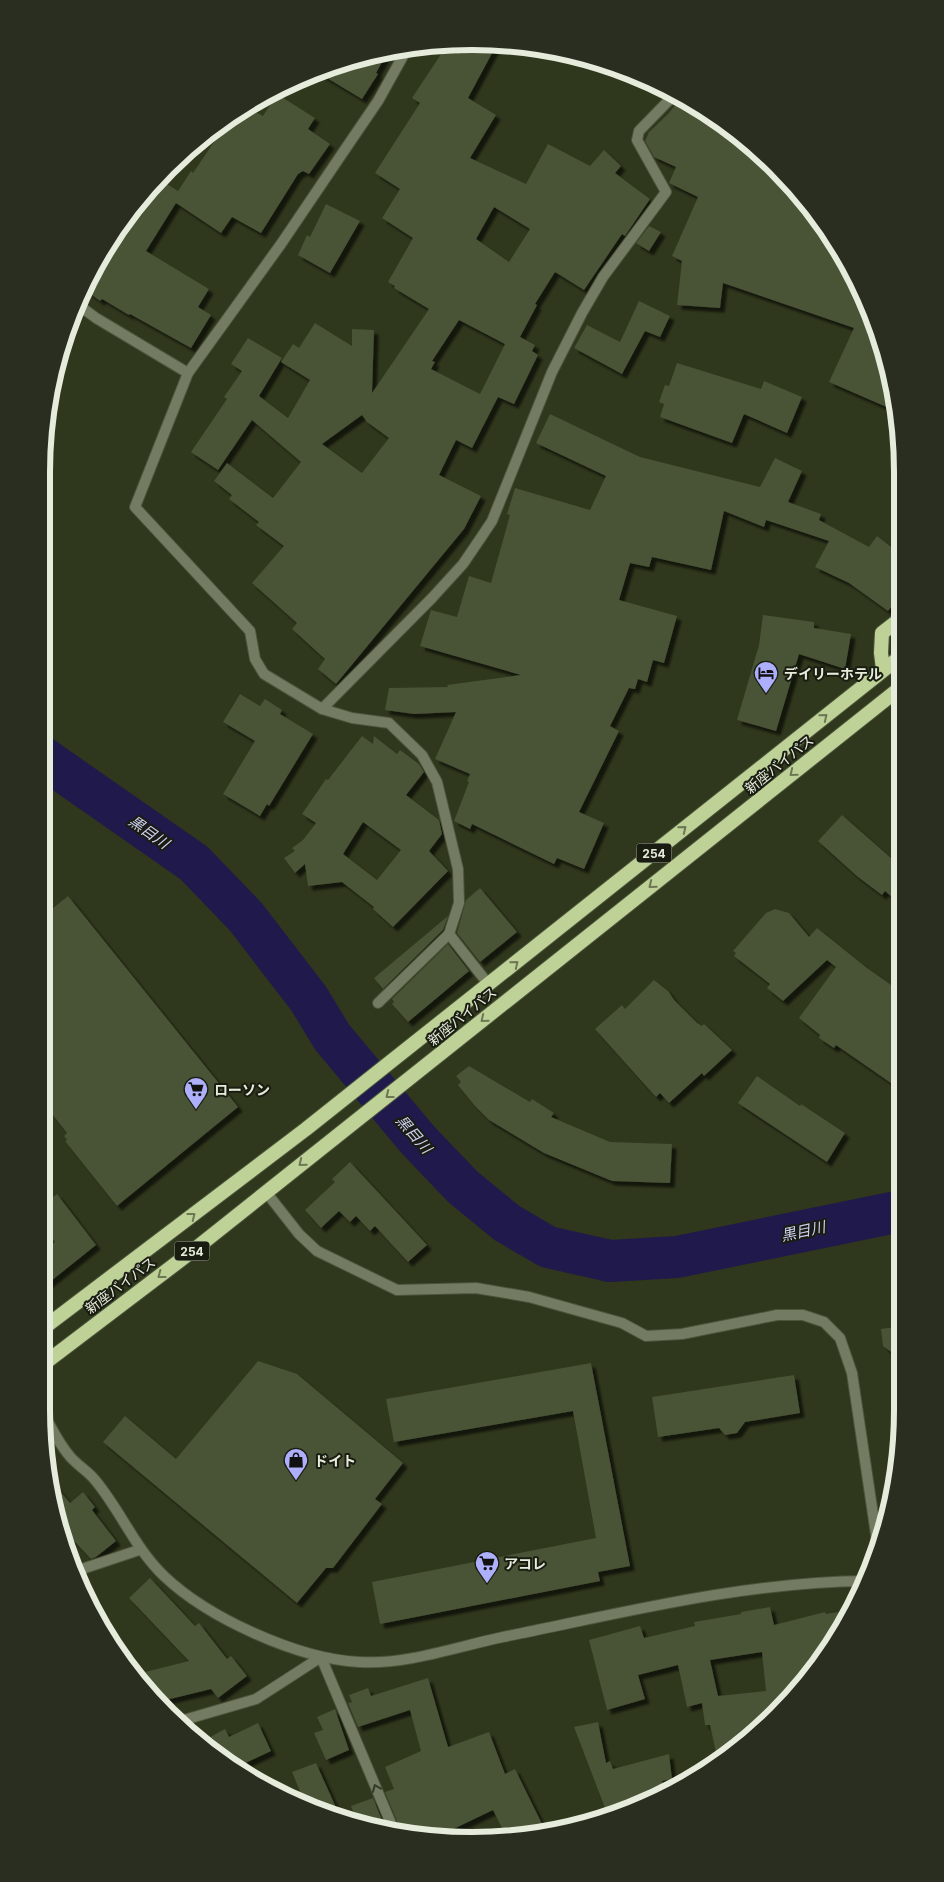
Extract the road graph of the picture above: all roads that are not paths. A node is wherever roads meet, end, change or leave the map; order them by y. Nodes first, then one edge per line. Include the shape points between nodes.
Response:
1 (403, 56) edge
2 (669, 100) edge
3 (83, 309) edge
4 (188, 373) junction
5 (894, 624) edge
6 (894, 662) edge
7 (884, 669) junction
8 (894, 694) edge
9 (322, 709) junction
10 (449, 934) junction
11 (488, 985) junction
12 (378, 1003) dead end
13 (266, 1192) junction
14 (50, 1323) edge
15 (50, 1359) edge
16 (51, 1426) edge
17 (876, 1533) edge
18 (139, 1550) junction
19 (81, 1569) edge
20 (857, 1582) edge
21 (321, 1657) junction
22 (186, 1719) edge
23 (391, 1824) edge

1 - 4 street via 378,101
2 - 9 street via 639,131 636,140 666,192 582,313 552,372 492,521 451,578
3 - 4 street
4 - 9 street via 135,507 250,631 256,659 264,674
5 - 7 highway via 882,633
6 - 7 highway, 新座バイパス / 254
11 -> 7 highway, 新座バイパス / 254
8 -> 13 highway, 新座バイパス / 254
9 - 10 street via 352,718 389,723 422,755 437,782 458,869 459,903
10 - 11 street
10 - 12 street
14 -> 11 highway, 新座バイパス / 254
13 -> 15 highway, 新座バイパス / 254
13 - 17 street via 316,1251 397,1290 476,1288 529,1297 622,1323 646,1336 682,1334 777,1315 804,1315 824,1322 840,1338 852,1373
16 - 18 street via 68,1455 95,1480
18 - 19 street
18 - 21 street via 165,1577 213,1613 290,1648
20 - 21 street via 732,1591 401,1661 359,1662
21 - 22 street via 256,1699
23 -> 21 street

